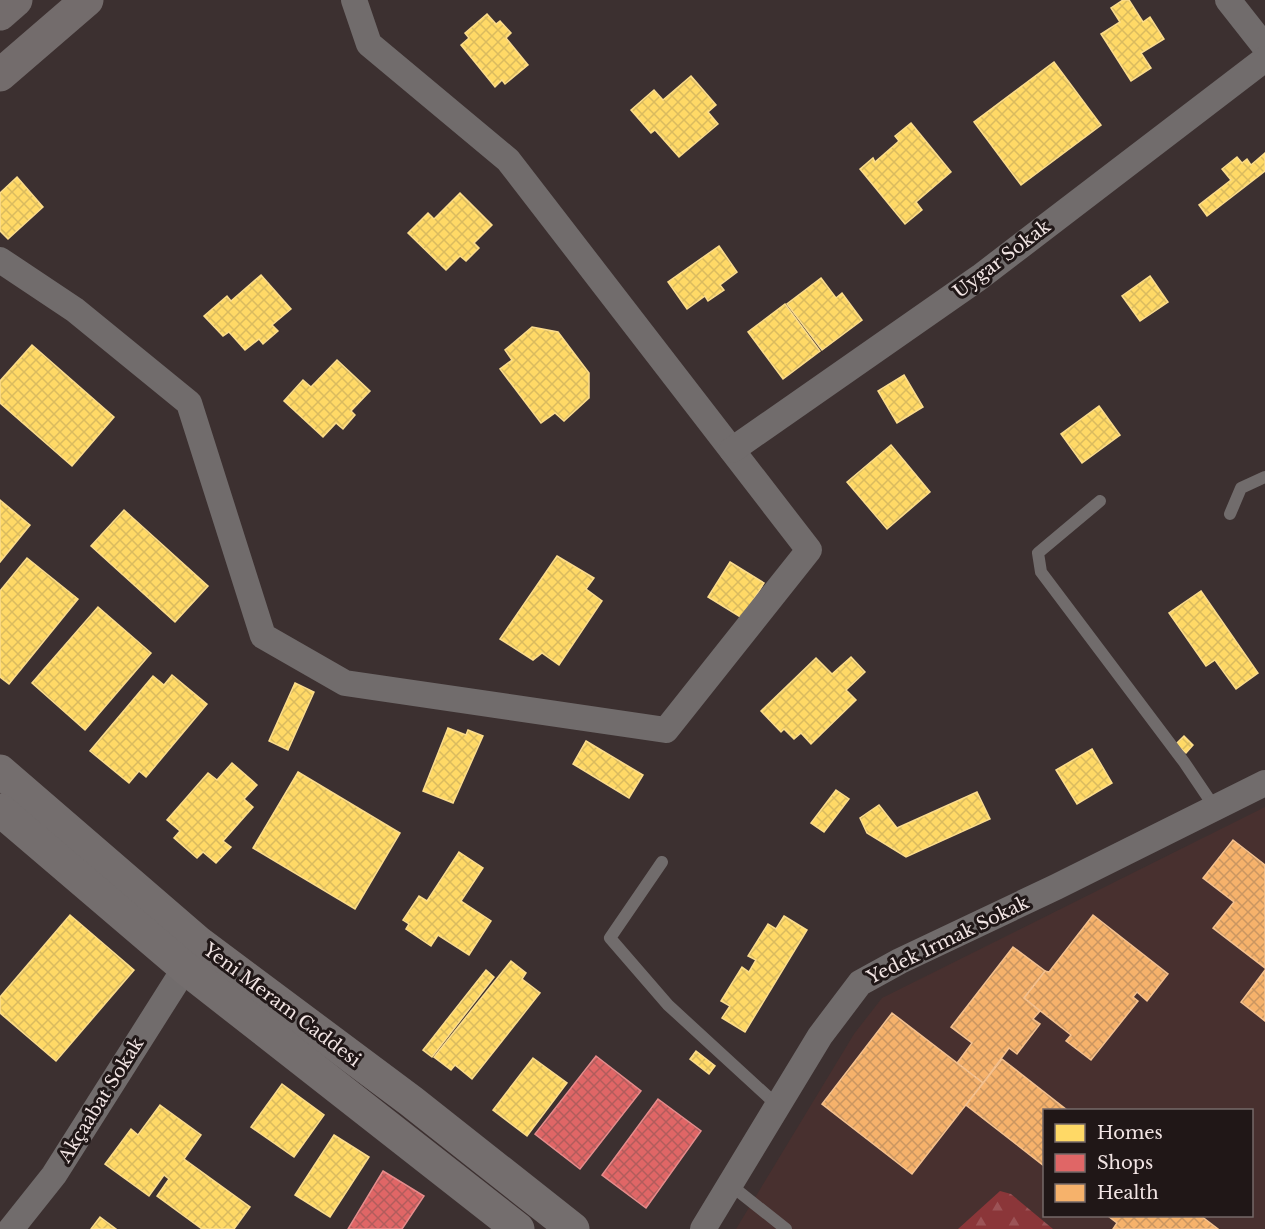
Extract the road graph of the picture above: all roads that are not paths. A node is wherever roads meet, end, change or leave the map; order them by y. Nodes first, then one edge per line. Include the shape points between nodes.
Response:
1 (16, 0) edge
2 (87, 0) edge
3 (354, 0) edge
4 (1228, 0) edge
5 (0, 14) edge
6 (1265, 47) edge
7 (1265, 59) edge
8 (0, 75) edge
9 (0, 260) edge
10 (732, 450) junction
11 (1265, 477) edge
12 (1100, 501) dead end
13 (1230, 514) dead end
14 (0, 771) edge
15 (1265, 783) edge
16 (1215, 808) junction
17 (0, 810) edge
18 (662, 862) dead end
19 (185, 968) junction
20 (777, 1105) junction
21 (728, 1183) junction
22 (11, 1229) edge
23 (518, 1229) edge
24 (573, 1229) edge
25 (703, 1229) edge
26 (786, 1229) edge

1 - 5 main road
2 - 8 main road
3 - 10 street via 369,44 508,160
4 - 6 street
7 - 10 street, Uygar Sokak via 980,277
9 - 10 street via 75,310 189,403 263,636 345,683 666,730 809,550
11 - 13 lane via 1241,488
12 - 16 lane via 1038,553 1041,572
14 - 24 main road, Yeni Meram Caddesi via 198,942 411,1101
15 - 16 street, Yedek Irmak Sokak
16 - 20 street, Yedek Irmak Sokak via 860,983 834,1015
17 - 19 main road, Yeni Meram Caddesi
18 - 20 lane via 610,939 668,1005
19 - 22 street, Akçaabat Sokak via 54,1174
19 - 23 main road, Yeni Meram Caddesi
20 - 21 street, Yedek Irmak Sokak
21 - 25 street, Yedek Irmak Sokak
21 - 26 lane

